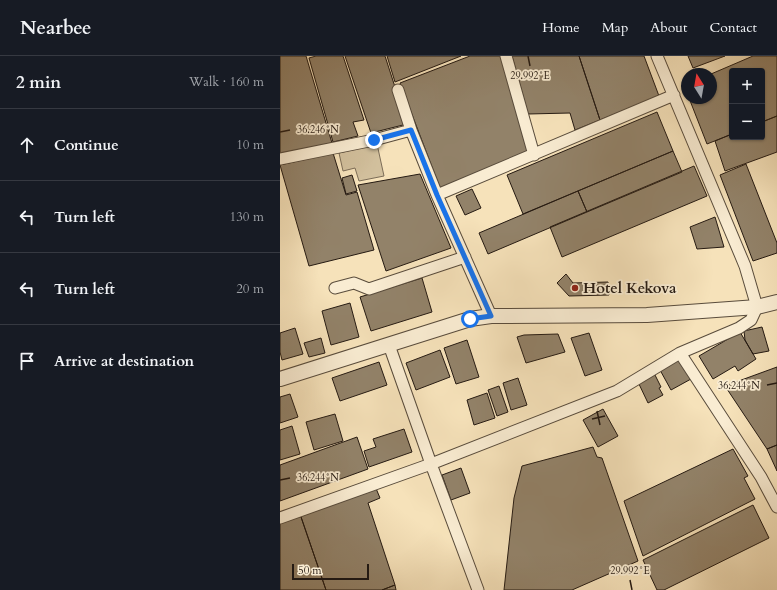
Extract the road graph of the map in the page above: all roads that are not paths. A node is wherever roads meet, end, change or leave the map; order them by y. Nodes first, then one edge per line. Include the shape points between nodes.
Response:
1 (506, 56) edge
2 (657, 56) edge
3 (398, 90) dead end
4 (674, 95) junction
5 (411, 130) junction
6 (534, 155) junction
7 (280, 159) edge
8 (437, 195) junction
9 (465, 257) junction
10 (335, 288) dead end
11 (777, 302) edge
12 (757, 307) junction
13 (491, 316) junction
14 (389, 345) junction
15 (680, 353) junction
16 (280, 380) edge
17 (431, 464) junction
18 (777, 507) edge
19 (280, 518) edge
20 (478, 590) edge

1 - 6 street
2 - 4 street
3 - 5 street
4 - 6 street
4 - 12 street via 745,266
5 - 7 street
5 - 8 street
6 - 8 street
8 - 9 street
9 - 10 street via 369,289 354,283
9 - 13 street
11 - 12 street
12 - 13 street via 647,315
12 - 15 street via 750,320 739,328
13 - 14 street via 470,319
14 - 16 street
14 - 17 street
15 - 17 street via 617,391
15 - 18 street via 753,465
17 - 19 street
17 - 20 street

